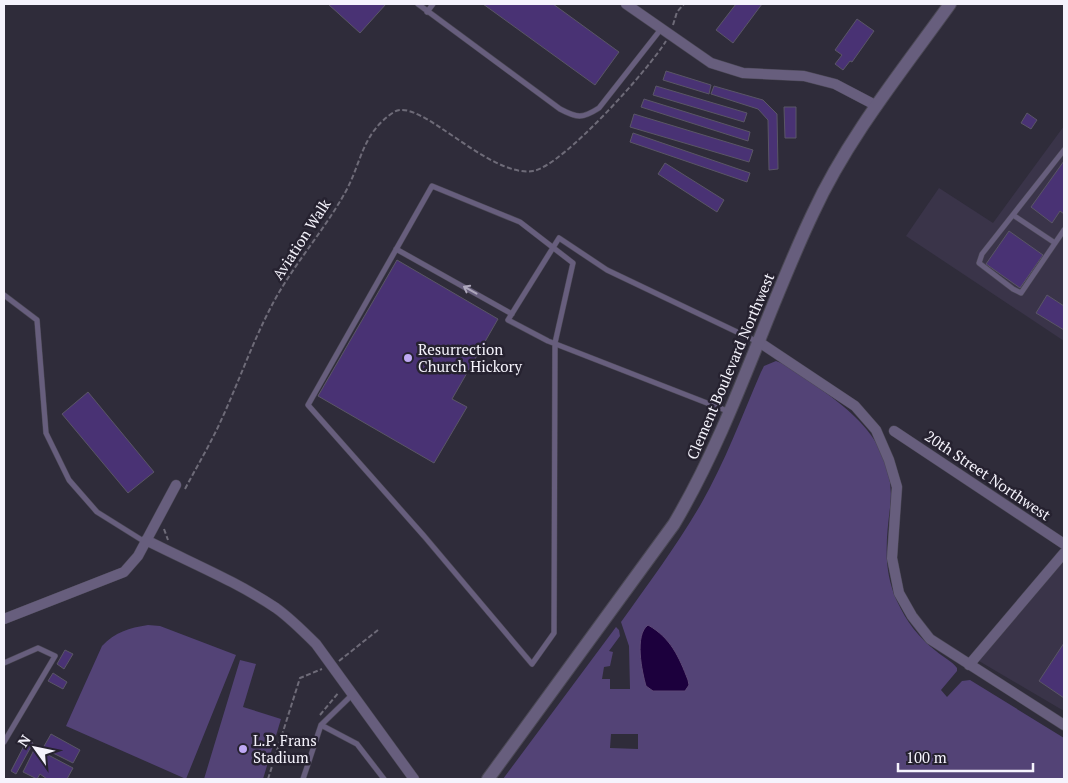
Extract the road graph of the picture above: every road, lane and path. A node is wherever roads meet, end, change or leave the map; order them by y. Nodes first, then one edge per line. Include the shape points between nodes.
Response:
1 (418, 4) edge
2 (433, 4) edge
3 (626, 4) edge
4 (684, 4) edge
5 (950, 4) edge
6 (427, 12) junction
7 (660, 28) junction
8 (669, 35) junction
9 (877, 106) junction
10 (1064, 150) edge
11 (1013, 215) junction
12 (1064, 230) edge
13 (1055, 243) junction
14 (553, 247) junction
15 (396, 249) junction
16 (4, 295) edge
17 (512, 314) junction
18 (759, 342) junction
19 (555, 344) junction
20 (731, 413) junction
21 (894, 431) dead end
22 (176, 485) dead end
23 (182, 495) dead end
24 (164, 528) dead end
25 (146, 541) junction
26 (174, 544) dead end
27 (1064, 544) edge
28 (1064, 553) edge
29 (4, 619) edge
30 (378, 630) dead end
31 (334, 655) dead end
32 (4, 663) edge
33 (969, 665) junction
34 (326, 672) dead end
35 (339, 689) dead end
36 (353, 694) junction
37 (320, 715) dead end
38 (321, 725) junction
39 (1064, 725) edge
40 (4, 742) edge
41 (268, 779) edge
42 (303, 779) edge
43 (384, 779) edge
44 (414, 779) edge
45 (488, 779) edge

1 - 6 lane
2 - 6 lane
3 - 7 street
4 - 8 path, Aviation Walk via 677,12
5 - 9 street, Clement Boulevard Northwest
6 - 7 lane via 575,117 587,116 599,108
7 - 8 street
8 - 9 street via 728,70 804,76 835,84
8 - 23 path, Aviation Walk via 600,121 546,166 533,171 510,169 492,162 414,111 396,111 375,128 367,139 346,190 271,307 217,428
9 - 18 street, Clement Boulevard Northwest via 843,156 813,212
10 - 11 lane
11 - 13 lane
11 - 13 lane via 982,254 979,263 1013,289 1021,292
12 - 13 lane
14 - 15 lane via 520,222 432,186
14 - 17 lane
14 - 18 lane via 558,238 607,270
14 - 19 lane via 573,263
17 -> 15 lane
15 - 19 lane via 308,404 532,664 554,633
16 - 25 lane via 37,320 46,433 69,480 97,512
17 - 19 lane via 508,320
18 - 20 street, Clement Boulevard Northwest
18 - 33 street via 855,406 876,430 897,487 892,558 899,593 930,639
19 - 20 lane
20 - 45 street, Clement Boulevard Northwest via 710,460 674,524
21 - 27 street, 20th Street Northwest
22 - 25 street
24 - 26 path via 167,539
25 - 29 street via 124,572
25 - 36 street via 276,608 316,644
28 - 33 street
30 - 31 path via 339,662
32 - 40 lane via 38,648 55,656
33 - 39 street
34 - 41 path via 324,668 300,678
35 - 37 path
36 - 38 lane
36 - 44 street
38 - 42 lane
38 - 43 lane via 356,744

